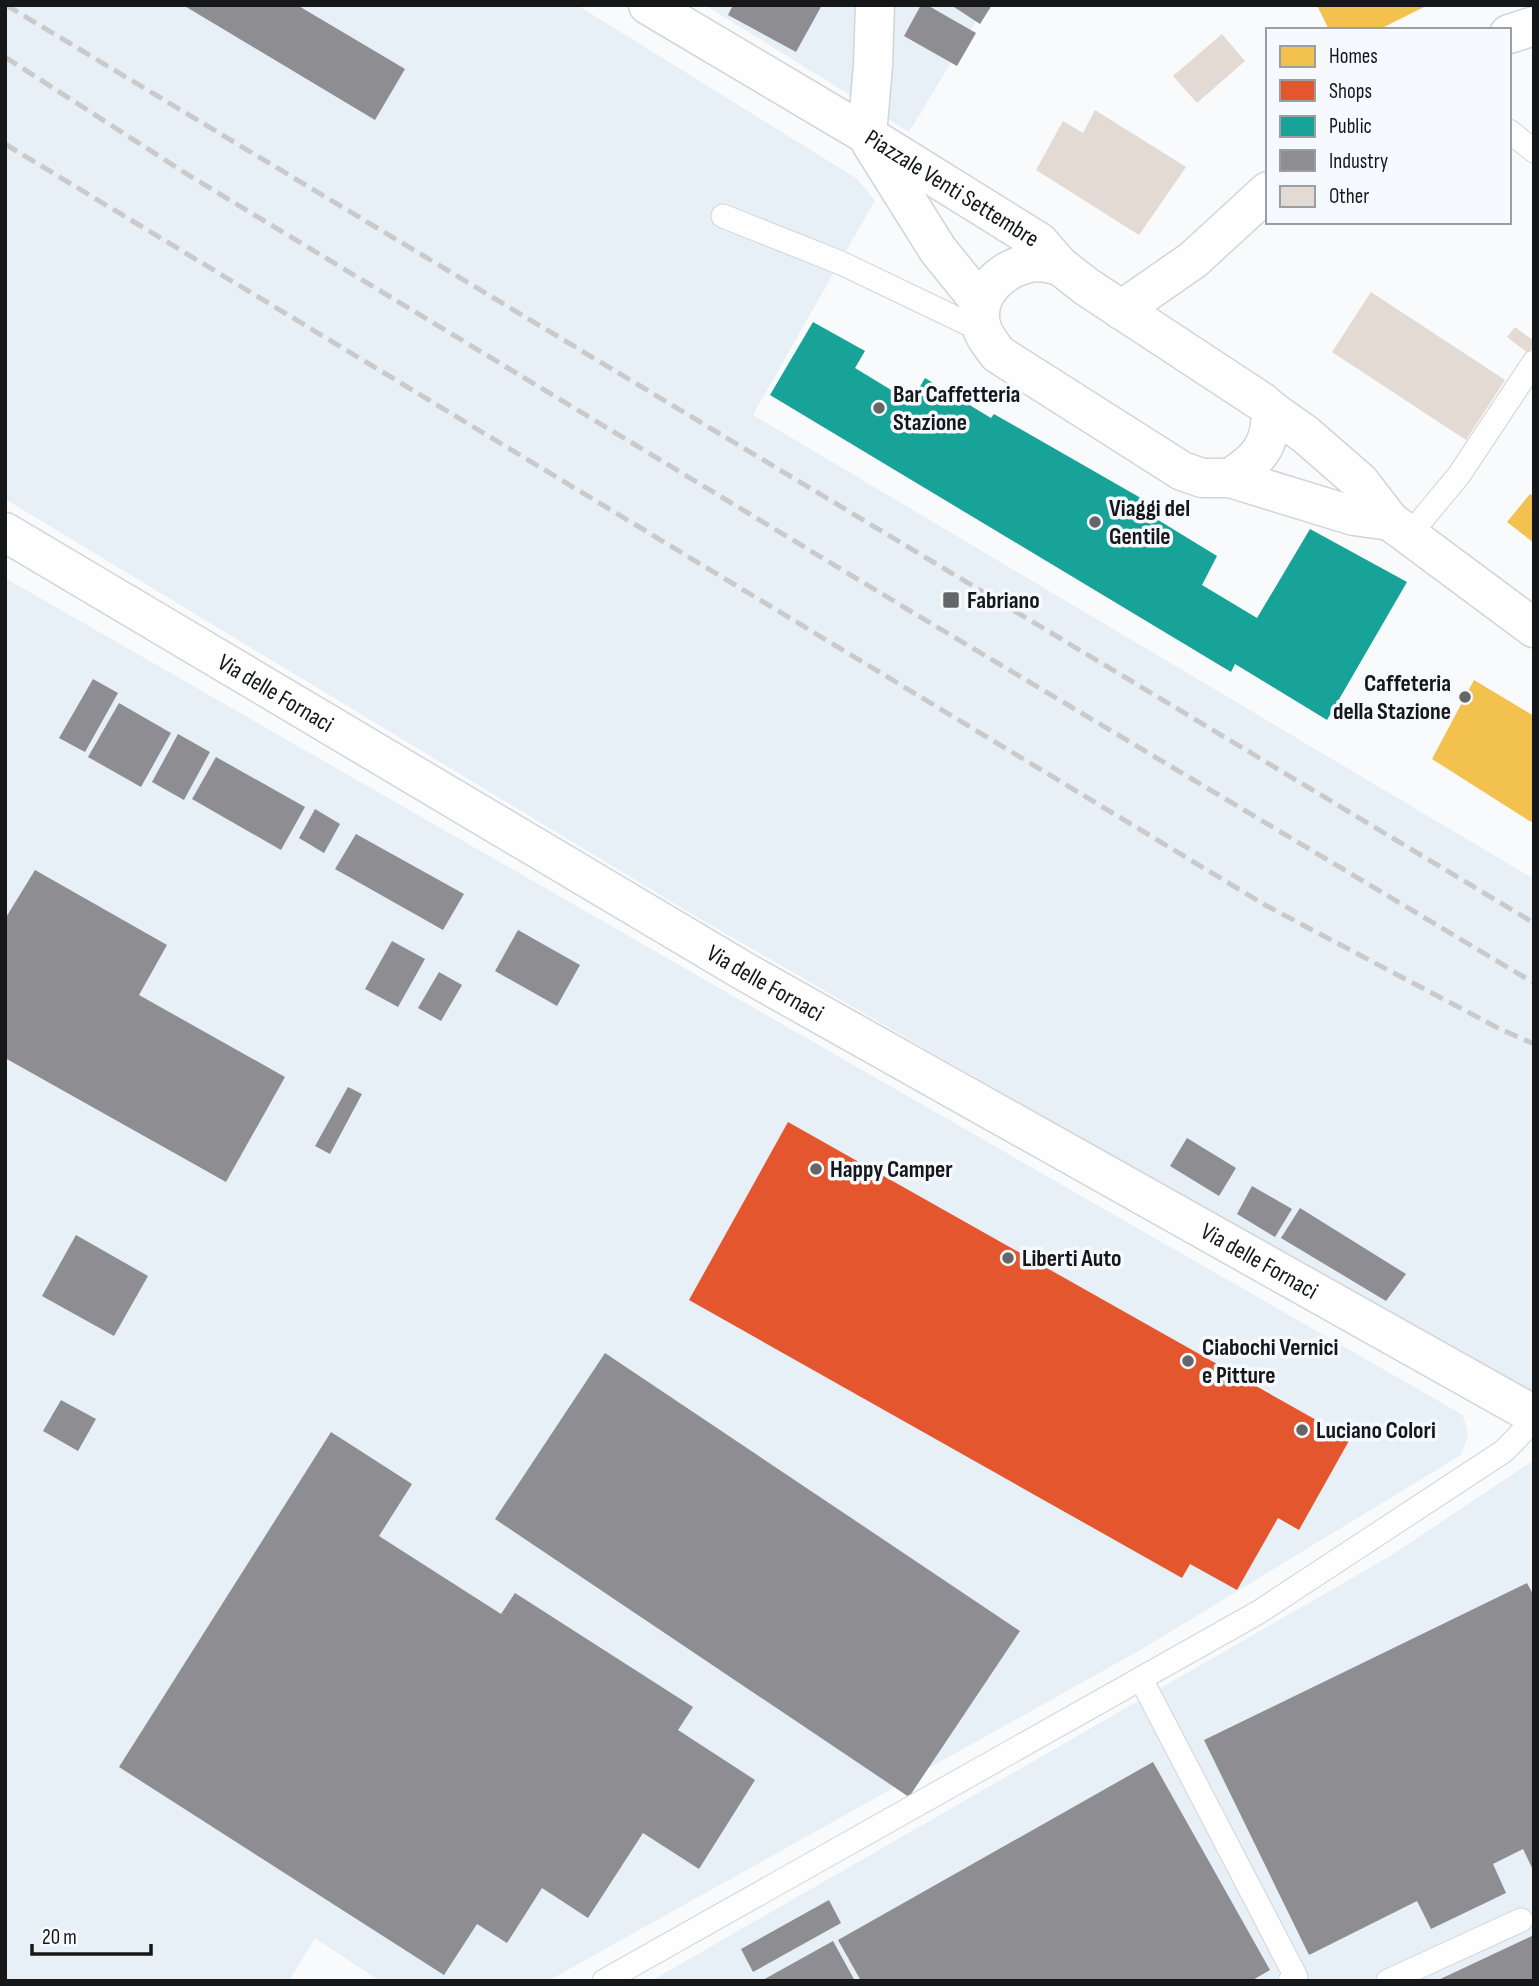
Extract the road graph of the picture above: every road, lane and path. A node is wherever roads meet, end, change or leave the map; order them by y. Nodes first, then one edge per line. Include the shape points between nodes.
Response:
1 (648, 5) edge
2 (875, 5) edge
3 (1534, 26) edge
4 (1511, 33) edge
5 (1511, 133) edge
6 (867, 135) junction
7 (1534, 151) edge
8 (1266, 193) edge
9 (723, 216) dead end
10 (1193, 260) junction
11 (1060, 266) junction
12 (1121, 310) junction
13 (982, 317) junction
14 (1170, 342) junction
15 (1534, 362) edge
16 (1271, 410) junction
17 (1230, 478) junction
18 (1400, 528) junction
19 (5, 532) edge
20 (1534, 628) edge
21 (1534, 1417) edge
22 (1141, 1679) junction
23 (1521, 1920) dead end
24 (604, 1981) edge
25 (1290, 1981) edge
26 (1388, 1981) edge

1 - 6 street
2 - 6 street
3 - 4 street
5 - 7 lane
6 - 11 street, Piazzale Venti Settembre via 1038,242
6 - 13 street, Piazzale Venti Settembre
8 - 10 street
9 - 13 lane
10 - 12 street
10 - 14 street via 1172,314
11 - 12 street, Piazzale Venti Settembre
11 - 13 street, Piazzale Venti Settembre via 1041,262 1014,268 988,288
12 - 14 street, Piazzale Venti Settembre
13 - 17 street, Piazzale Venti Settembre via 998,354 1182,471 1202,478
14 - 16 street, Piazzale Venti Settembre
15 - 18 lane via 1459,475
16 - 17 street via 1264,449
16 - 18 street, Piazzale Venti Settembre via 1360,482
17 - 18 street, Piazzale Venti Settembre
18 - 20 street
19 - 21 street, Via delle Fornaci via 747,972
21 - 22 lane via 1504,1451 1259,1612
22 - 24 lane
22 - 25 lane via 1296,1977
23 - 26 lane

